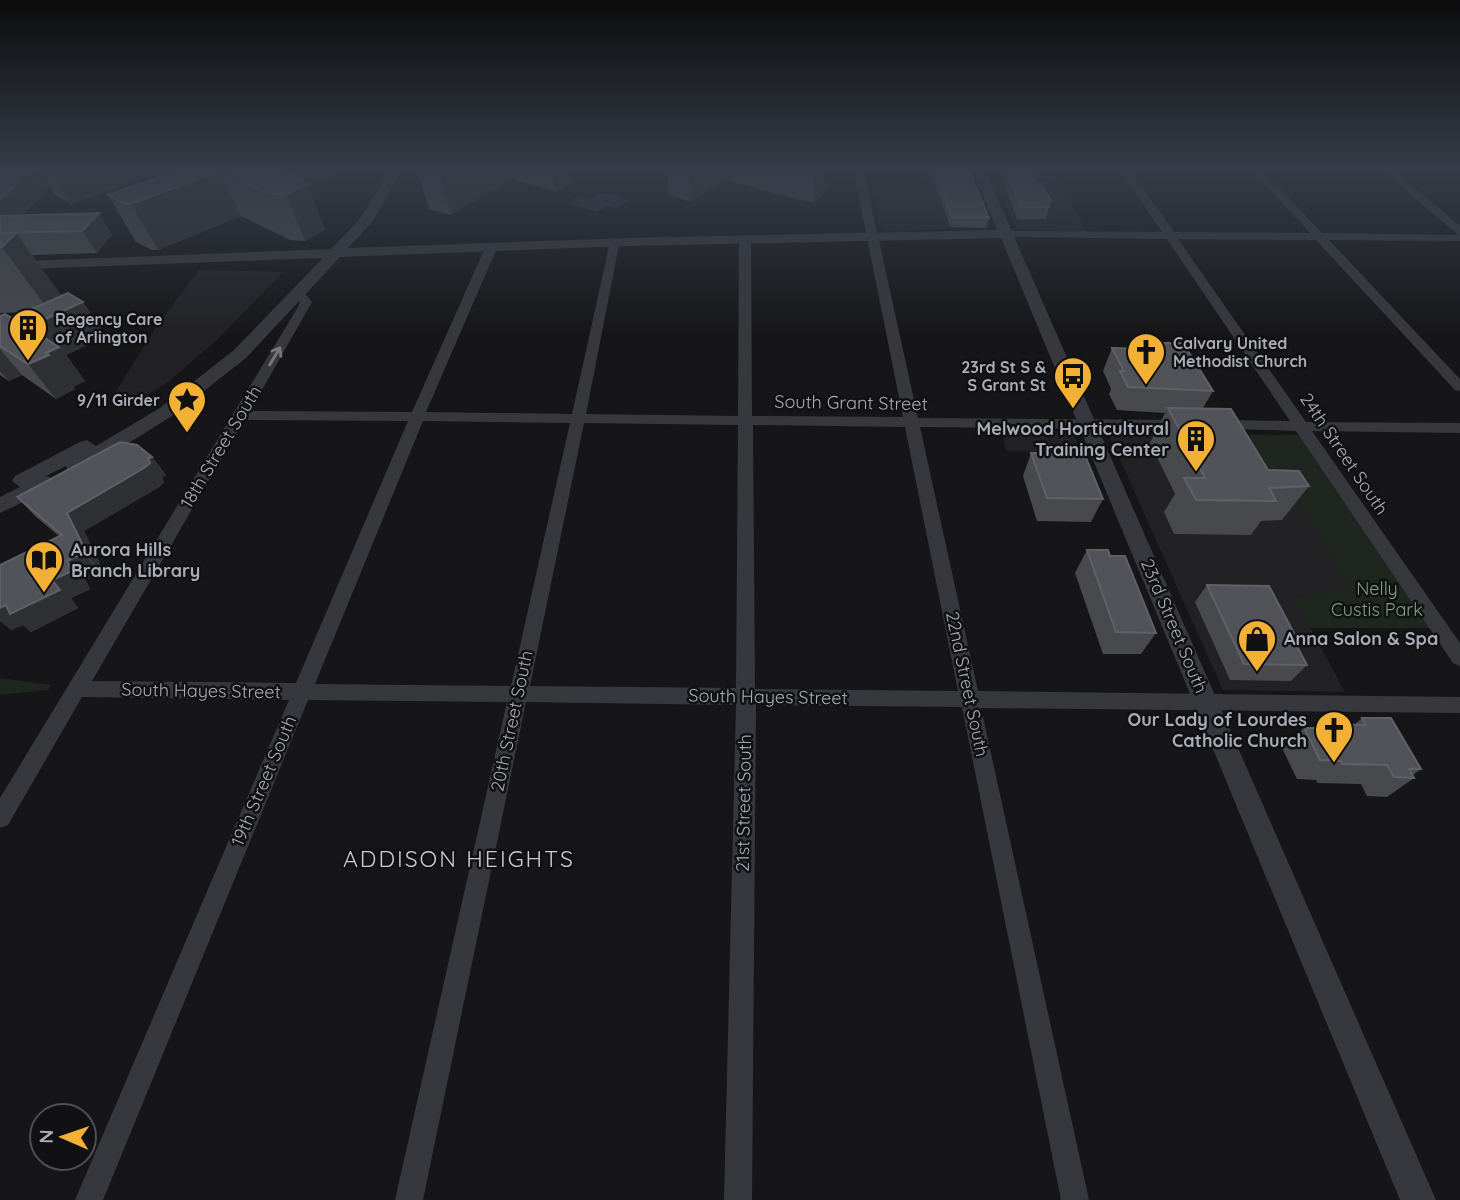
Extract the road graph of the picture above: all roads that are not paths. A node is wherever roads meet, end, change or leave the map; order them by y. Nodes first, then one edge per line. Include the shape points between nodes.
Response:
1 (348, 224) edge
2 (362, 224) edge
3 (870, 224) edge
4 (1002, 224) edge
5 (1163, 224) edge
6 (1308, 224) edge
7 (1006, 234) junction
8 (873, 236) junction
9 (1171, 236) junction
10 (1320, 237) junction
11 (1460, 238) edge
12 (745, 239) junction
13 (616, 242) junction
14 (491, 248) junction
15 (328, 253) junction
16 (0, 266) edge
17 (299, 294) junction
18 (1460, 387) edge
19 (240, 415) junction
20 (417, 418) junction
21 (577, 419) junction
22 (744, 421) junction
23 (913, 423) junction
24 (1087, 424) junction
25 (1301, 426) junction
26 (1460, 428) edge
27 (0, 491) edge
28 (0, 506) edge
29 (1460, 658) edge
30 (76, 689) junction
31 (302, 691) junction
32 (517, 694) junction
33 (746, 696) junction
34 (970, 698) junction
35 (1206, 701) junction
36 (1460, 705) edge
37 (0, 818) edge
38 (89, 1200) edge
39 (409, 1200) edge
40 (738, 1200) edge
41 (1075, 1200) edge
42 (1418, 1200) edge

1 - 15 street
2 - 15 street
3 - 8 street, 22nd Street South
4 - 7 street, 23rd Street South
5 - 9 street, 24th Street South
6 - 10 street
7 - 8 street
7 - 9 street
7 - 24 street, 23rd Street South
8 - 12 street
8 - 23 street, 22nd Street South
9 - 10 street
9 - 25 street, 24th Street South
10 - 11 street
10 - 18 street
12 - 13 street
12 - 22 street, 21st Street South
13 - 14 street
13 - 21 street, 20th Street South
14 - 15 street
14 - 20 street, 19th Street South
15 - 16 street
15 - 17 street
15 - 27 street via 222,353 180,386 120,427
19 -> 17 street, 18th Street South via 304,307 306,302
17 - 28 street via 240,354 166,412
19 - 20 street, South Grant Street
19 - 30 street, 18th Street South
20 - 21 street, South Grant Street
20 - 31 street, 19th Street South
21 - 22 street, South Grant Street
21 - 32 street, 20th Street South
22 - 23 street, South Grant Street
22 - 33 street, 21st Street South
23 - 24 street, South Grant Street
23 - 34 street, 22nd Street South
24 - 25 street, South Grant Street
24 - 35 street, 23rd Street South
25 - 26 street, South Grant Street
25 - 29 street, 24th Street South
30 - 31 street, South Hayes Street
30 - 37 street, 18th Street South
31 - 32 street, South Hayes Street
31 - 38 street, 19th Street South
32 - 33 street, South Hayes Street
32 - 39 street, 20th Street South
33 - 34 street, South Hayes Street
33 - 40 street, 21st Street South
34 - 35 street, South Hayes Street
34 - 41 street, 22nd Street South
35 - 36 street, South Hayes Street
35 - 42 street, 23rd Street South

